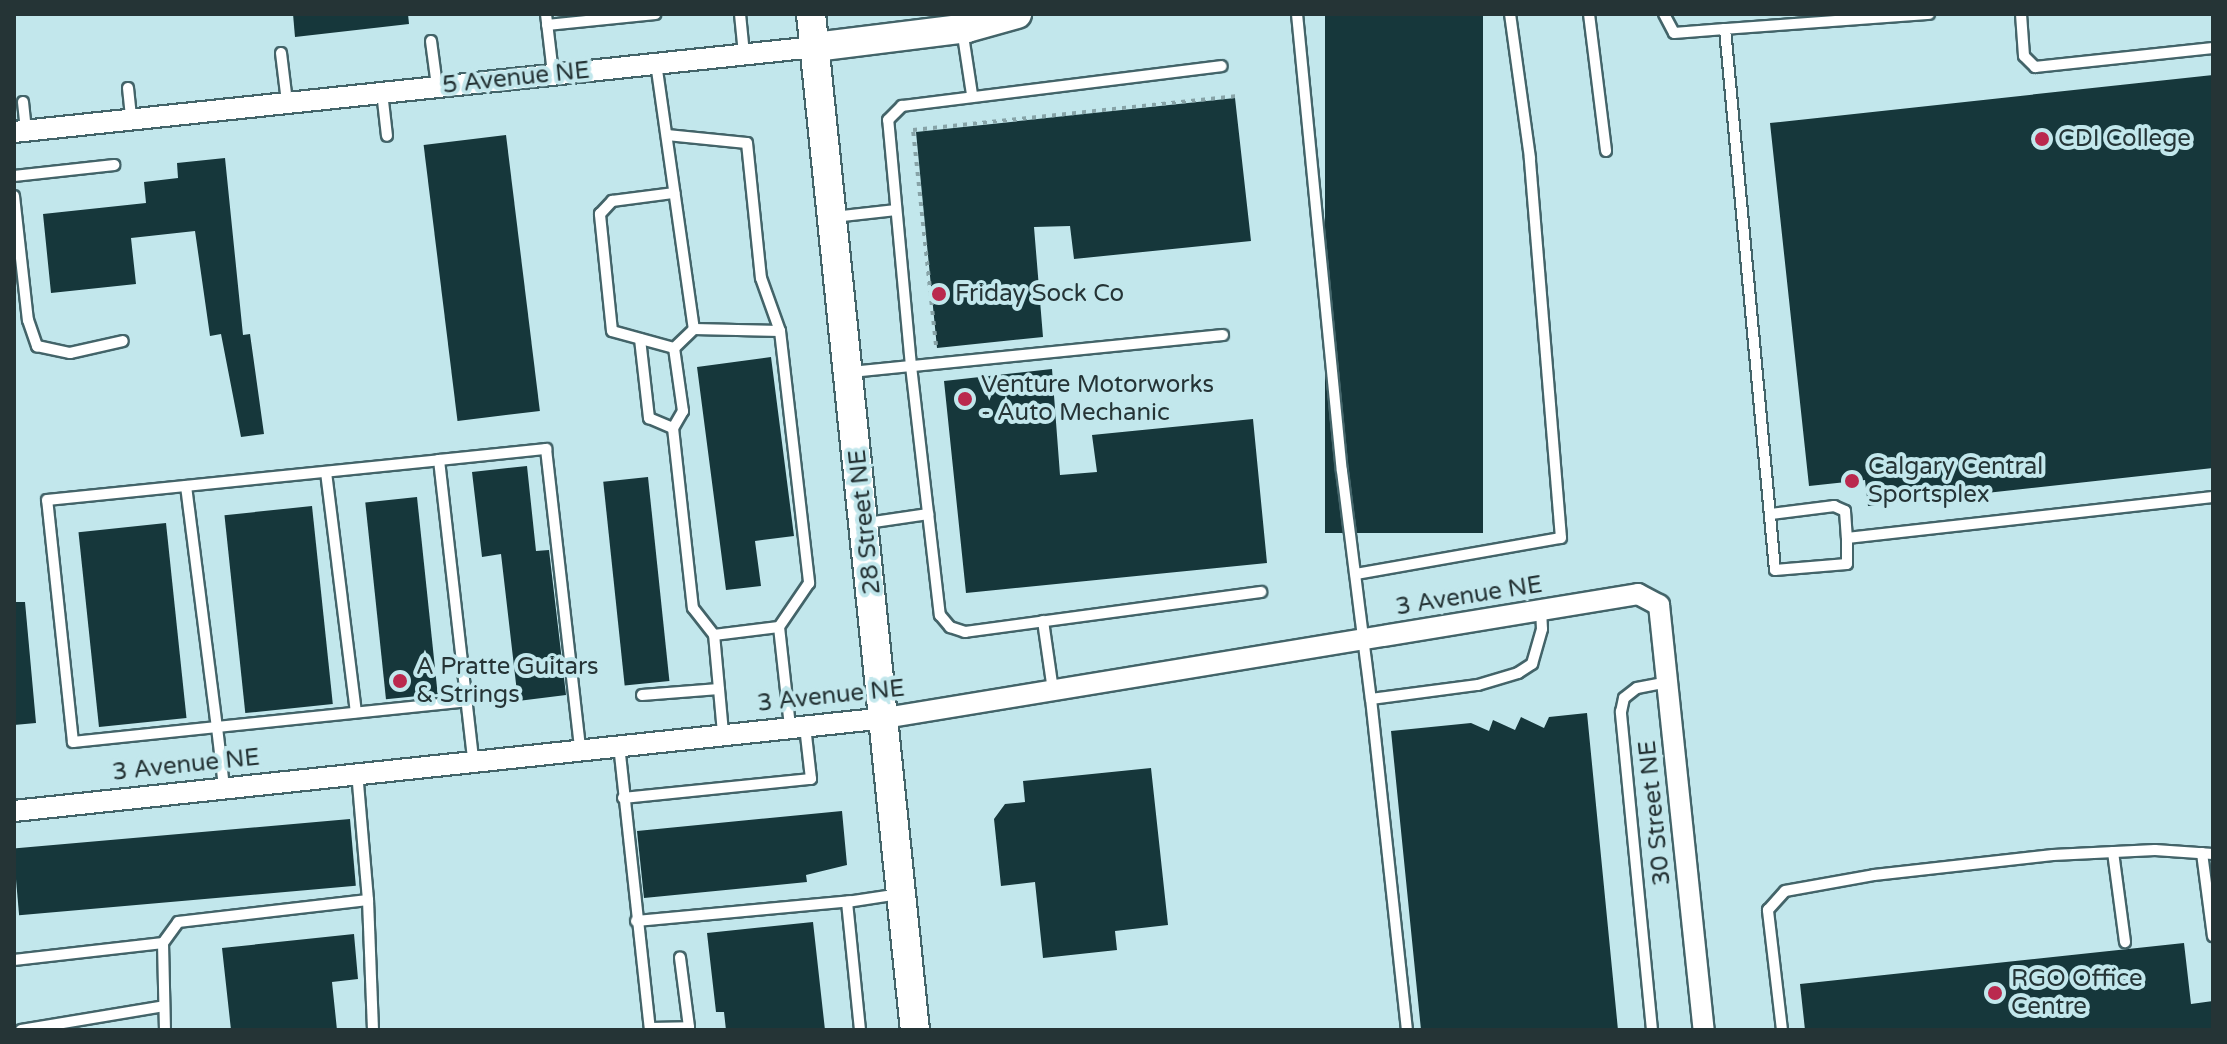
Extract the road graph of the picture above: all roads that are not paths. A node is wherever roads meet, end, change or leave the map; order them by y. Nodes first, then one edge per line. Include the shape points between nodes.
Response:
1 (655, 14) edge
2 (740, 14) edge
3 (811, 14) edge
4 (1017, 14) edge
5 (1297, 14) edge
6 (1510, 14) edge
7 (1589, 14) edge
8 (1664, 14) edge
9 (1929, 14) edge
10 (2021, 14) edge
11 (988, 18) edge
12 (546, 19) edge
13 (962, 29) junction
14 (1725, 29) junction
15 (431, 41) dead end
16 (815, 47) junction
17 (2213, 48) edge
18 (281, 53) dead end
19 (744, 54) junction
20 (656, 63) junction
21 (1222, 66) dead end
22 (553, 74) junction
23 (437, 86) junction
24 (128, 88) dead end
25 (382, 92) junction
26 (972, 94) junction
27 (23, 102) dead end
28 (287, 102) junction
29 (131, 119) junction
30 (20, 132) edge
31 (667, 135) junction
32 (387, 136) dead end
33 (1606, 151) dead end
34 (114, 165) dead end
35 (14, 176) edge
36 (674, 193) junction
37 (14, 196) edge
38 (896, 210) junction
39 (832, 217) junction
40 (694, 329) junction
41 (780, 331) junction
42 (1223, 335) dead end
43 (640, 339) junction
44 (123, 341) dead end
45 (674, 348) junction
46 (911, 366) junction
47 (849, 372) junction
48 (673, 428) junction
49 (439, 460) junction
50 (326, 472) junction
51 (186, 486) junction
52 (2213, 497) edge
53 (928, 514) junction
54 (1771, 514) junction
55 (865, 524) junction
56 (1847, 538) junction
57 (1356, 574) junction
58 (1261, 592) dead end
59 (1647, 599) joint
60 (1541, 610) junction
61 (1043, 621) junction
62 (779, 627) junction
63 (714, 635) junction
64 (1367, 639) junction
65 (1667, 682) junction
66 (719, 689) junction
67 (1053, 690) junction
68 (642, 695) dead end
69 (1371, 699) junction
70 (467, 701) junction
71 (356, 712) junction
72 (885, 718) junction
73 (797, 726) junction
74 (217, 727) junction
75 (723, 733) junction
76 (619, 743) junction
77 (580, 747) junction
78 (473, 759) junction
79 (357, 772) junction
80 (224, 787) junction
81 (623, 798) junction
82 (14, 811) edge
83 (2113, 852) junction
84 (2208, 854) edge
85 (902, 893) junction
86 (368, 900) junction
87 (850, 901) junction
88 (636, 921) junction
89 (2213, 936) edge
90 (2125, 942) dead end
91 (163, 943) junction
92 (680, 958) dead end
93 (14, 960) edge
94 (164, 1006) junction
95 (650, 1029) edge
96 (689, 1029) edge
97 (21, 1030) edge
98 (165, 1030) edge
99 (373, 1030) edge
100 (860, 1030) edge
101 (915, 1030) edge
102 (1407, 1030) edge
103 (1652, 1030) edge
104 (1704, 1030) edge
105 (1782, 1030) edge

1 - 12 lane
2 - 19 lane
3 - 16 street, 28 Street NE
4 - 11 street, 5 Avenue NE
5 - 57 lane
6 - 57 lane via 1530,158 1561,538
7 - 33 lane
8 - 14 lane via 1674,33
9 - 14 lane
10 - 17 lane via 2024,56 2035,67
11 - 13 street, 5 Avenue NE
12 - 22 lane
13 - 16 street, 5 Avenue NE
13 - 26 lane
14 - 54 lane
15 - 23 lane
16 - 19 street, 5 Avenue NE
16 - 39 street, 28 Street NE
18 - 28 lane
19 - 20 street, 5 Avenue NE
20 - 22 street, 5 Avenue NE
20 - 31 lane
21 - 26 lane
22 - 23 street, 5 Avenue NE
23 - 25 street, 5 Avenue NE
24 - 29 lane
25 - 28 street, 5 Avenue NE
25 - 32 lane
26 - 38 lane via 918,100 888,120
27 - 30 lane
28 - 29 street, 5 Avenue NE
29 - 30 street, 5 Avenue NE
31 - 36 lane
31 - 41 lane via 747,143 761,278
34 - 35 lane
36 - 40 lane
36 - 43 lane via 612,201 600,214 612,331
37 - 44 lane via 28,320 37,346 70,353
38 - 39 lane
38 - 46 lane
39 - 47 street, 28 Street NE
40 - 41 lane
40 - 45 lane
41 - 62 lane via 809,583
42 - 46 lane
43 - 45 lane
43 - 48 lane via 649,418
45 - 48 lane via 683,411
46 - 47 lane
46 - 53 lane
47 - 55 street, 28 Street NE
48 - 63 lane via 693,608
49 - 50 lane
49 - 70 lane
49 - 77 lane via 546,449
50 - 51 lane
50 - 71 lane
51 - 74 lane
51 - 74 lane via 47,500 73,742
52 - 56 lane
53 - 55 lane
53 - 61 lane via 940,615 950,627 965,632
54 - 56 lane via 1834,506 1845,511
54 - 56 lane via 1775,570 1847,564
55 - 72 street, 28 Street NE
57 - 64 lane
58 - 61 lane
59 - 60 street, 3 Avenue NE via 1638,594
59 - 65 street, 30 Street NE via 1659,605
60 - 64 street, 3 Avenue NE
60 - 69 lane via 1542,629 1532,664 1518,673 1478,685
61 - 67 lane
62 - 63 lane
62 - 73 lane
63 - 66 lane
64 - 67 street, 3 Avenue NE
64 - 69 lane
65 - 103 lane via 1637,688 1624,698 1621,712
65 - 104 street, 30 Street NE
66 - 68 lane
66 - 75 lane
67 - 72 street, 3 Avenue NE
69 - 102 lane
70 - 71 lane
70 - 78 lane
71 - 74 lane
72 - 73 street, 3 Avenue NE
72 - 85 street, 28 Street NE
73 - 75 street, 3 Avenue NE
73 - 81 lane via 811,779
74 - 80 lane
75 - 76 street, 3 Avenue NE
76 - 77 street, 3 Avenue NE
76 - 81 lane
77 - 78 street, 3 Avenue NE
78 - 79 street, 3 Avenue NE
79 - 80 street, 3 Avenue NE
79 - 86 lane
80 - 82 street, 3 Avenue NE
81 - 88 lane
83 - 84 lane
83 - 90 lane
83 - 105 lane via 1874,875 1785,891 1768,910
84 - 89 lane
85 - 87 lane
85 - 101 street, 28 Street NE
86 - 91 lane via 178,922
86 - 99 lane
87 - 88 lane
87 - 100 lane
88 - 95 lane
91 - 93 lane
91 - 94 lane
92 - 96 lane
94 - 97 lane
94 - 98 lane
95 - 96 lane

